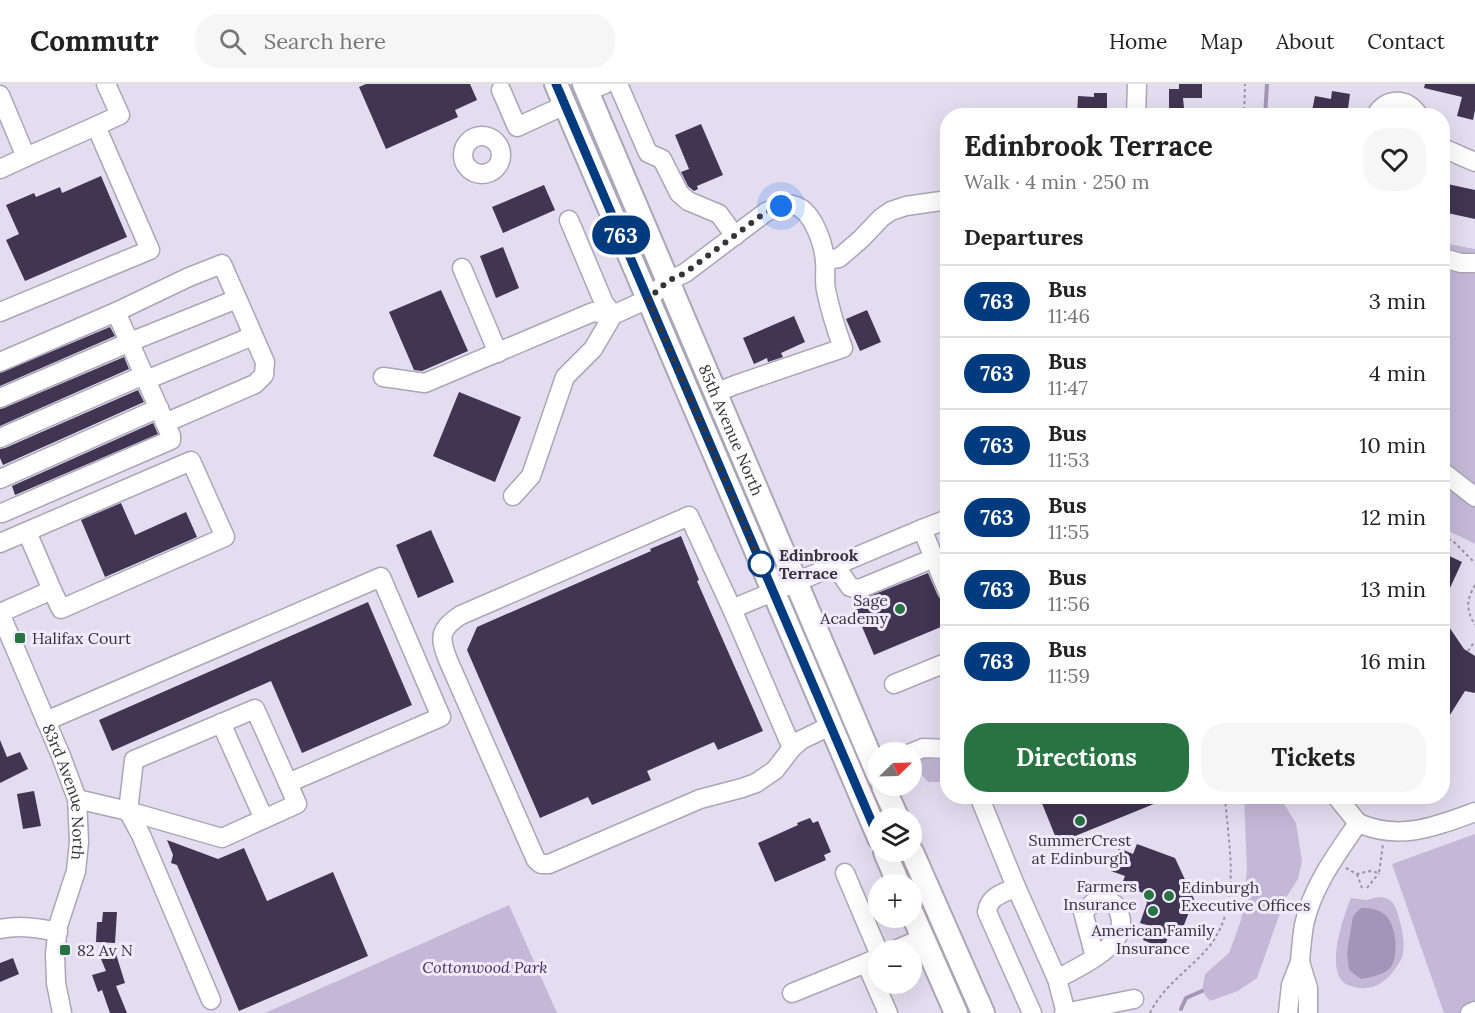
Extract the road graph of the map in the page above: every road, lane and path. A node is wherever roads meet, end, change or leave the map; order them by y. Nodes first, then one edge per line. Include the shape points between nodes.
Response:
1 (106, 84) edge
2 (556, 84) edge
3 (618, 84) edge
4 (1137, 84) edge
5 (1245, 84) edge
6 (592, 86) edge
7 (501, 90) dead end
8 (0, 95) edge
9 (565, 105) junction
10 (1136, 108) edge
11 (1244, 108) edge
12 (1382, 108) edge
13 (1412, 108) edge
14 (96, 126) junction
15 (517, 127) junction
16 (496, 143) dead end
17 (1450, 151) edge
18 (26, 157) junction
19 (1475, 162) edge
20 (0, 169) edge
21 (940, 201) edge
22 (569, 220) dead end
23 (735, 236) junction
24 (825, 260) junction
25 (1450, 260) edge
26 (1475, 263) edge
27 (462, 268) dead end
28 (668, 281) junction
29 (237, 299) junction
30 (648, 299) junction
31 (0, 312) edge
32 (116, 312) junction
33 (613, 315) junction
34 (254, 336) junction
35 (130, 342) junction
36 (498, 352) junction
37 (0, 362) edge
38 (145, 377) junction
39 (384, 377) dead end
40 (715, 393) junction
41 (0, 398) edge
42 (162, 416) junction
43 (0, 438) edge
44 (1450, 477) edge
45 (0, 479) edge
46 (513, 496) dead end
47 (1475, 497) edge
48 (1, 512) edge
49 (940, 522) edge
50 (922, 529) junction
51 (27, 532) junction
52 (1450, 540) edge
53 (0, 543) edge
54 (934, 558) junction
55 (1475, 563) edge
56 (835, 565) junction
57 (940, 573) edge
58 (795, 582) junction
59 (1475, 585) edge
60 (52, 590) junction
61 (773, 592) junction
62 (732, 609) junction
63 (0, 613) edge
64 (1475, 625) edge
65 (5, 638) edge
66 (1475, 641) edge
67 (1468, 651) dead end
68 (940, 665) edge
69 (894, 684) dead end
70 (46, 721) junction
71 (221, 723) junction
72 (830, 726) junction
73 (792, 748) junction
74 (922, 748) edge
75 (868, 749) edge
76 (940, 749) edge
77 (288, 783) junction
78 (77, 799) junction
79 (982, 804) edge
80 (1226, 804) edge
81 (1343, 804) edge
82 (128, 811) junction
83 (1475, 812) edge
84 (868, 813) edge
85 (264, 819) junction
86 (1358, 823) junction
87 (1384, 840) dead end
88 (916, 862) edge
89 (1341, 865) dead end
90 (845, 873) dead end
91 (1379, 873) junction
92 (1357, 874) junction
93 (1016, 887) junction
94 (1362, 888) dead end
95 (1367, 888) dead end
96 (919, 928) edge
97 (0, 929) edge
98 (58, 932) junction
99 (923, 938) junction
100 (869, 940) edge
101 (918, 940) edge
102 (1095, 957) dead end
103 (868, 961) edge
104 (1300, 962) junction
105 (1057, 979) junction
106 (792, 993) dead end
107 (884, 994) edge
108 (1134, 999) dead end
109 (211, 1000) dead end
110 (1475, 1011) edge
111 (62, 1013) edge
112 (888, 1013) edge
113 (956, 1013) edge
114 (983, 1013) edge
115 (1032, 1013) edge
116 (1065, 1013) edge
117 (1150, 1013) edge
118 (1288, 1013) edge
119 (1308, 1013) edge
120 (1470, 1013) edge

1 - 14 street via 120,115
2 - 9 main road, 85th Avenue North
3 - 23 street via 648,153 662,159 679,193 719,214
4 - 10 street
5 - 11 path
6 - 28 main road, 85th Avenue North
7 - 15 street
8 - 18 street
9 - 15 street
9 - 30 main road, 85th Avenue North
12 - 13 street via 1397,101
14 - 18 street
14 - 31 street via 150,250
15 - 16 street
17 - 19 street
18 - 20 street
21 - 24 street via 891,211 840,258
22 - 33 street via 604,303
23 - 24 street via 766,212 794,205 813,220
23 - 28 street
24 - 40 street via 825,288 843,348
25 - 26 street
27 - 36 street
28 - 30 street
28 - 40 main road, 85th Avenue North
29 - 32 street via 222,264
29 - 34 street
29 - 35 street
30 - 33 street
30 - 61 main road, 85th Avenue North
32 - 35 street
32 - 37 street
33 - 36 street via 593,312
33 - 46 street via 593,349 565,377 531,476
34 - 38 street
34 - 42 street via 265,362 264,375 255,384
35 - 38 street
35 - 41 street
36 - 39 street via 425,383
38 - 42 street
38 - 43 street
40 - 58 main road, 85th Avenue North
42 - 45 street
42 - 48 street via 171,440
44 - 47 street
49 - 50 street
50 - 54 street
50 - 56 street
51 - 53 street
51 - 60 street
51 - 60 street via 191,461 225,537 61,609
52 - 55 path
54 - 56 street via 859,590 850,586
54 - 57 street
56 - 58 street
58 - 61 street
58 - 75 main road, 85th Avenue North
59 - 64 path via 1468,614
60 - 63 street
61 - 62 street
61 - 72 main road, 85th Avenue North
62 - 73 street
62 - 73 street via 689,516 461,615 441,634 442,644 541,864 549,864 700,799 756,783 775,770
63 - 65 street, 83rd Avenue North
65 - 70 street, 83rd Avenue North
66 - 67 path
68 - 69 street
70 - 77 street via 381,578 441,717
70 - 78 street, 83rd Avenue North
71 - 77 street via 255,709
71 - 82 street via 134,760
71 - 85 street
72 - 73 street
72 - 84 main road, 85th Avenue North
74 - 76 street
77 - 85 street via 297,804
78 - 82 street
78 - 98 street, 83rd Avenue North via 76,871
79 - 93 street
80 - 117 path via 1231,875 1226,916 1209,947 1161,995
81 - 86 street
82 - 85 street via 222,838
82 - 109 street
83 - 86 street via 1434,827 1404,831 1386,832
86 - 104 street via 1329,865 1309,907
87 - 91 path
88 - 114 main road
89 - 92 path
90 - 100 street
91 - 92 path
91 - 95 path
92 - 94 path
93 - 105 street
93 - 115 street via 988,903 987,912
96 - 99 main road
97 - 98 street via 20,926
98 - 111 street, 83rd Avenue North via 56,983
99 - 101 street
99 - 113 main road
102 - 105 street
103 - 106 street
104 - 118 street via 1291,985
104 - 119 street via 1308,988
105 - 116 street
107 - 112 street
108 - 116 street
110 - 120 street

